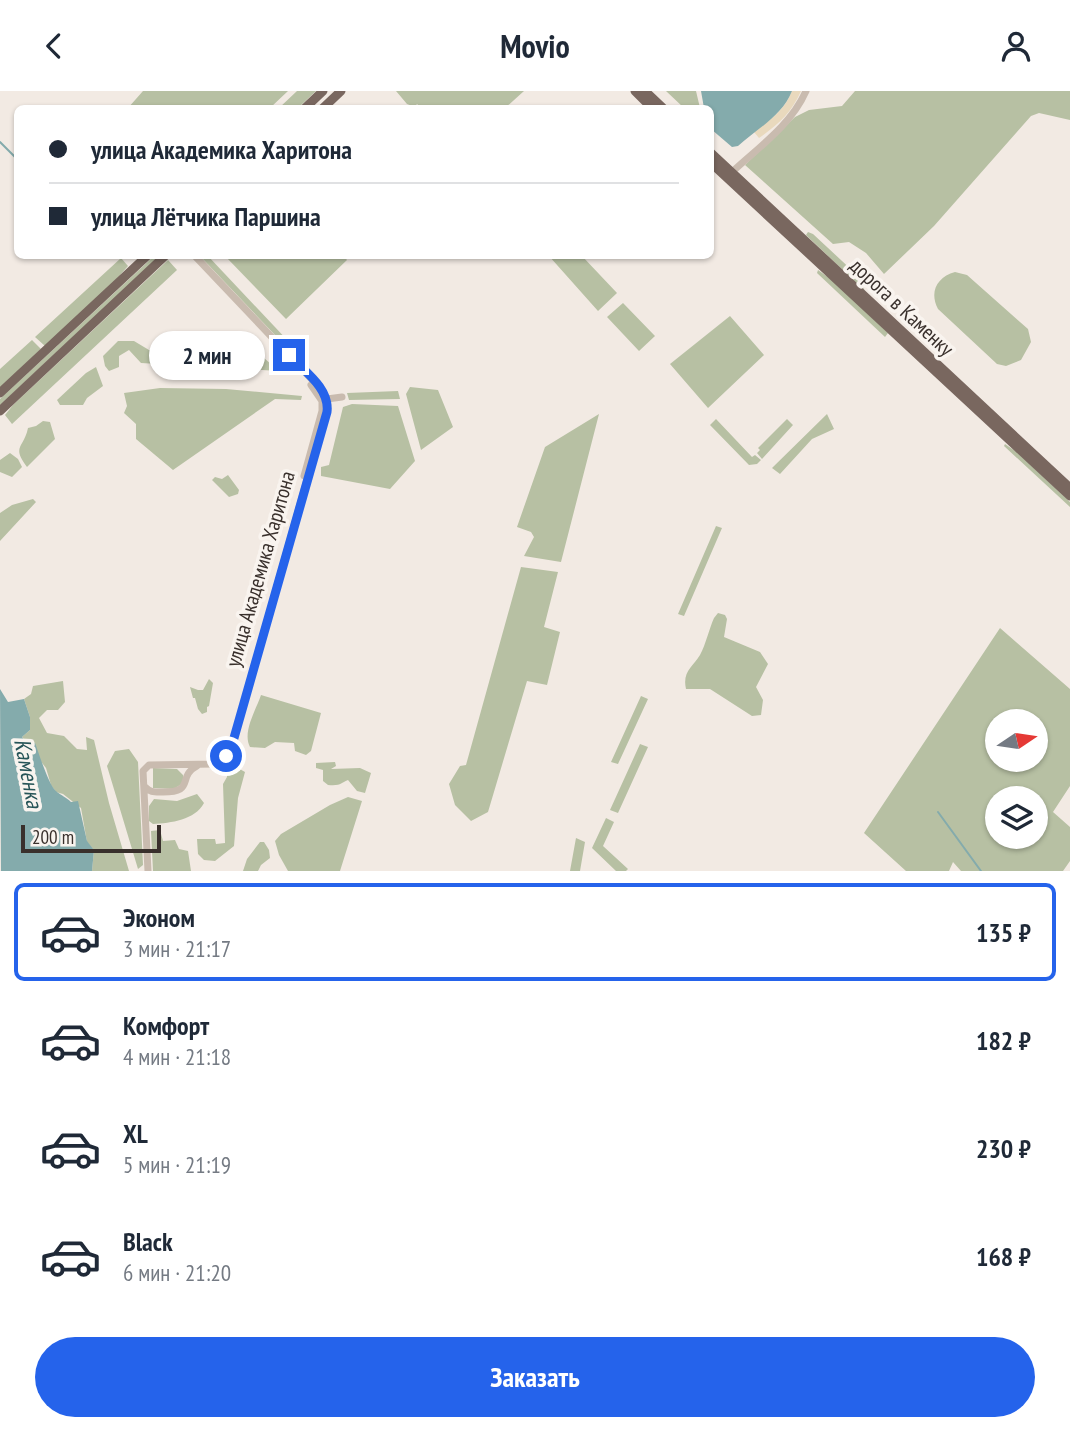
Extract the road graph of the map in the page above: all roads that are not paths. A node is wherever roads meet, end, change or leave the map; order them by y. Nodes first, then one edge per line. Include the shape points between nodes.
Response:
1 (323, 91) edge
2 (341, 91) edge
3 (635, 91) edge
4 (645, 91) edge
5 (806, 91) edge
6 (308, 105) edge
7 (326, 105) edge
8 (649, 105) edge
9 (660, 105) edge
10 (714, 156) edge
11 (714, 166) edge
12 (732, 172) junction
13 (144, 259) edge
14 (162, 259) edge
15 (191, 259) edge
16 (198, 259) edge
17 (0, 393) edge
18 (323, 397) junction
19 (342, 397) dead end
20 (0, 411) edge
21 (1070, 488) edge
22 (1070, 496) edge
23 (175, 765) junction
24 (197, 766) junction
25 (187, 777) junction
26 (147, 792) junction
27 (148, 871) edge

1 - 6 main road
2 - 7 main road
3 - 8 main road
4 - 9 main road
5 - 12 street via 784,125
10 - 12 main road, дорога в Каменку
11 - 22 main road, дорога в Каменку
12 - 21 main road, дорога в Каменку
13 - 17 main road
14 - 20 main road
15 - 18 street
16 - 18 street via 321,389
18 - 19 street
18 - 24 street, улица Академика Харитона via 324,425 228,751 220,762
23 - 24 street, улица Академика Харитона
23 - 25 street
23 - 26 street, улица Академика Харитона via 148,765 144,771
24 - 25 street, улица Академика Харитона
25 - 26 street, улица Академика Харитона via 178,792
26 - 27 street

